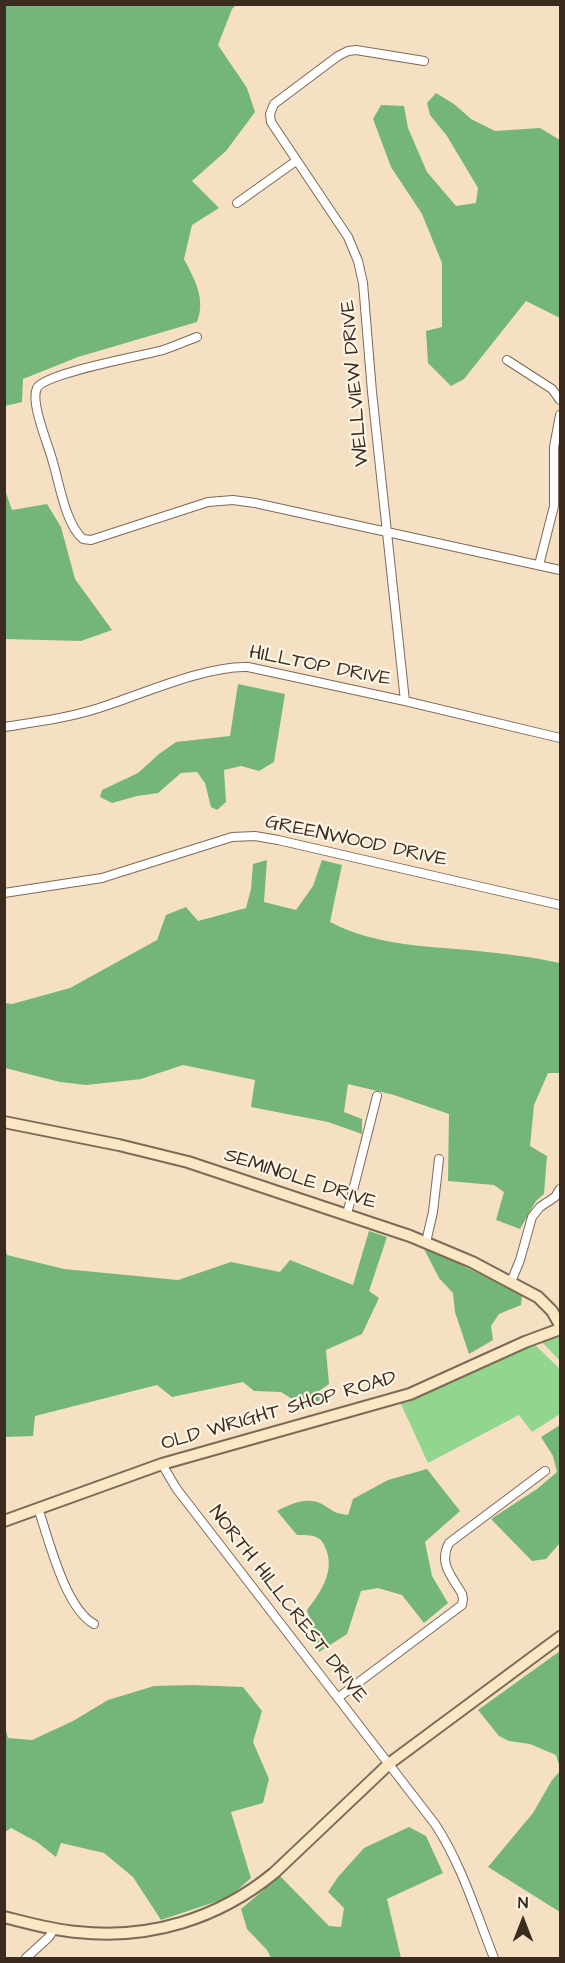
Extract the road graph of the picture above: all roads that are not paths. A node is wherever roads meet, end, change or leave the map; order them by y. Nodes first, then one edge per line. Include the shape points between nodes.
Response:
1 (424, 61) dead end
2 (296, 161) junction
3 (237, 203) dead end
4 (197, 337) dead end
5 (507, 360) dead end
6 (561, 400) edge
7 (561, 416) edge
8 (387, 531) junction
9 (539, 565) junction
10 (561, 570) edge
11 (405, 701) junction
12 (4, 727) edge
13 (561, 738) edge
14 (4, 893) edge
15 (561, 905) edge
16 (377, 1096) dead end
17 (4, 1122) edge
18 (439, 1159) dead end
19 (561, 1189) edge
20 (347, 1214) junction
21 (426, 1242) junction
22 (511, 1282) junction
23 (561, 1327) edge
24 (162, 1464) junction
25 (545, 1471) dead end
26 (38, 1508) junction
27 (4, 1521) edge
28 (94, 1624) dead end
29 (561, 1637) edge
30 (339, 1697) junction
31 (390, 1763) junction
32 (4, 1917) edge
33 (54, 1929) junction
34 (27, 1959) edge
35 (494, 1959) edge

1 - 2 street, WELLVIEW DRIVE via 348,51 286,94 271,108 270,119
2 - 3 street
2 - 8 street, WELLVIEW DRIVE via 348,237 358,261
4 - 8 street via 45,381 37,389 35,398 71,523 80,536 91,540 208,502 233,500
5 - 6 street via 552,389
7 - 9 street via 554,447 554,506
8 - 9 street
8 - 11 street, WELLVIEW DRIVE
9 - 10 street
11 - 12 street, HILLTOP DRIVE via 237,667 77,715
11 - 13 street, HILLTOP DRIVE
14 - 15 street, GREENWOOD DRIVE via 102,878 244,835
16 - 20 street
17 - 20 street, SEMINOLE DRIVE via 188,1162
18 - 21 street
19 - 22 street via 532,1217
20 - 21 street, SEMINOLE DRIVE
21 - 22 street, SEMINOLE DRIVE
22 - 23 street, SEMINOLE DRIVE via 546,1304
23 - 24 street, OLD WRIGHT SHOP ROAD via 410,1394
24 - 26 street, OLD WRIGHT SHOP ROAD
24 - 30 street, NORTH HILLCREST DRIVE via 176,1488
25 - 30 street via 449,1543 444,1562 462,1594 462,1605
26 - 27 street, OLD WRIGHT SHOP ROAD
26 - 28 street via 73,1603
29 - 31 street
30 - 31 street, NORTH HILLCREST DRIVE
31 - 33 street via 274,1873 227,1905 190,1921 147,1931 105,1934
31 - 35 street, NORTH HILLCREST DRIVE via 452,1852
32 - 33 street
33 - 34 street

